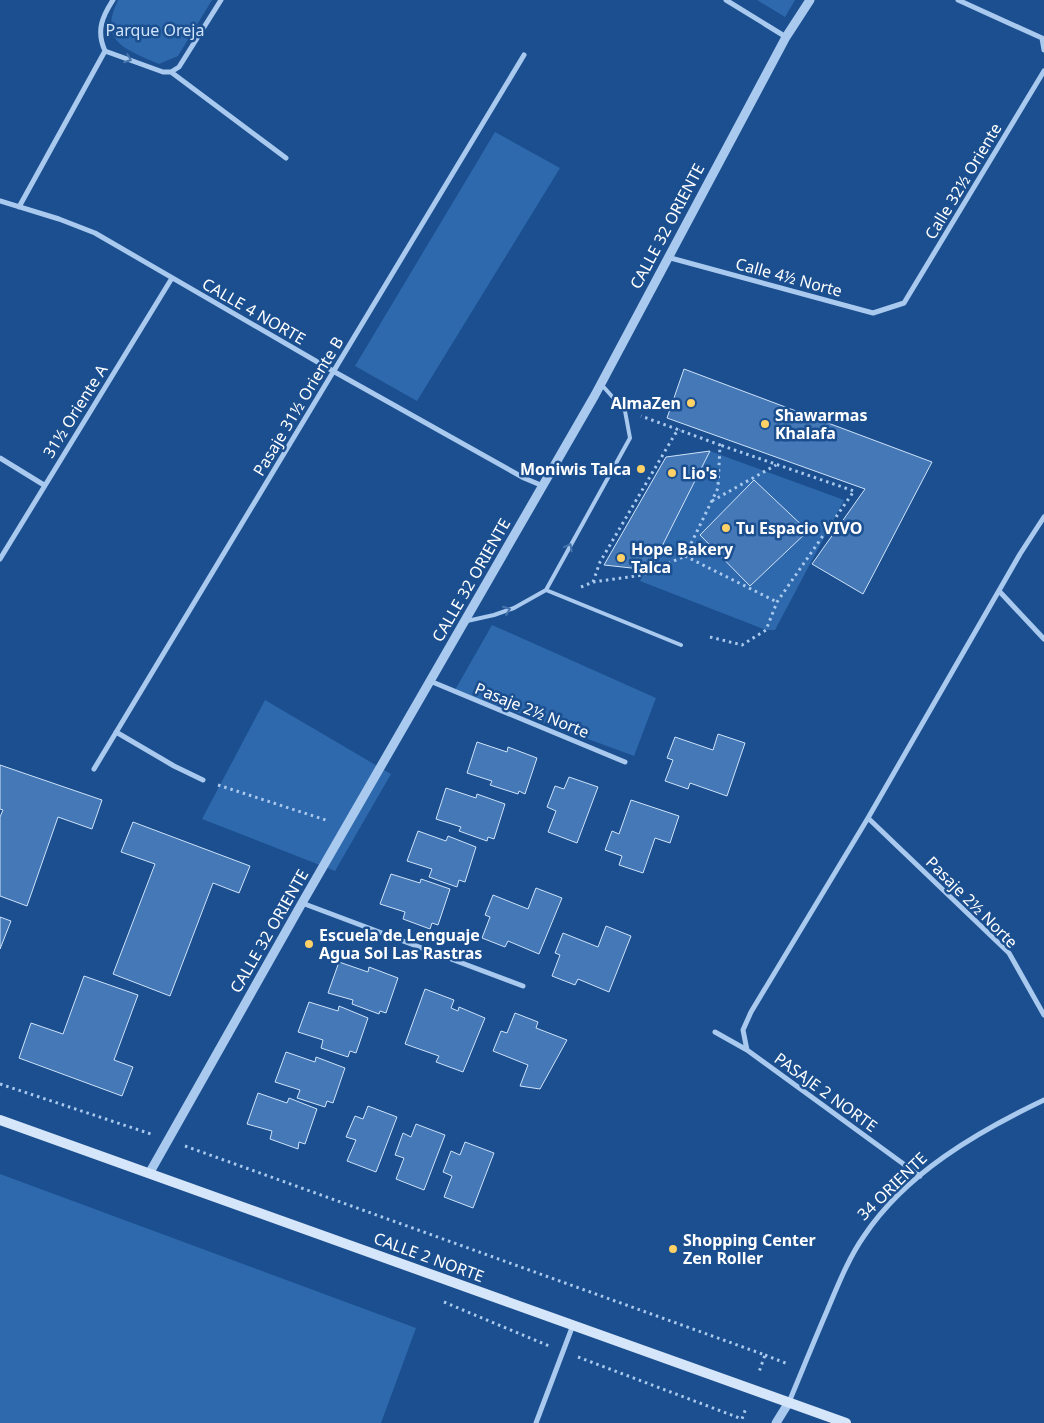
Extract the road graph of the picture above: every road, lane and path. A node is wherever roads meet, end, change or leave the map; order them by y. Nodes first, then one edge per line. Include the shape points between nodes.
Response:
1 (113, 0) edge
2 (221, 0) edge
3 (726, 0) edge
4 (810, 0) edge
5 (958, 0) edge
6 (786, 36) junction
7 (1044, 50) edge
8 (105, 51) junction
9 (524, 56) dead end
10 (1044, 71) edge
11 (171, 72) junction
12 (286, 158) dead end
13 (0, 201) edge
14 (19, 207) junction
15 (666, 257) junction
16 (172, 278) junction
17 (904, 303) joint
18 (334, 371) junction
19 (601, 384) junction
20 (625, 411) junction
21 (680, 430) junction
22 (720, 445) junction
23 (0, 458) edge
24 (776, 465) junction
25 (44, 485) junction
26 (543, 486) junction
27 (711, 501) junction
28 (1044, 517) edge
29 (685, 556) junction
30 (0, 559) edge
31 (593, 582) junction
32 (546, 590) junction
33 (1000, 592) junction
34 (562, 596) junction
35 (777, 602) junction
36 (464, 622) junction
37 (710, 636) dead end
38 (1044, 639) edge
39 (681, 645) dead end
40 (430, 681) junction
41 (116, 732) junction
42 (625, 762) dead end
43 (94, 769) dead end
44 (204, 780) joint
45 (868, 818) junction
46 (347, 826) junction
47 (302, 903) junction
48 (523, 986) dead end
49 (1044, 1015) edge
50 (715, 1032) dead end
51 (747, 1050) junction
52 (1044, 1100) edge
53 (0, 1120) edge
54 (150, 1172) junction
55 (920, 1176) junction
56 (573, 1325) junction
57 (765, 1355) dead end
58 (803, 1369) junction
59 (789, 1402) junction
60 (536, 1423) edge
61 (776, 1423) edge
62 (846, 1423) edge

1 - 8 street via 102,18 100,31
2 - 11 street via 179,67
3 - 6 street
4 - 6 street, CALLE 32 ORIENTE
5 - 7 street via 1042,38
6 - 15 street, CALLE 32 ORIENTE
8 -> 11 street
8 - 14 street
9 - 18 street, Pasaje 31½ Oriente B
10 - 17 street, Calle 32½ Oriente
11 - 12 street
13 - 14 street, CALLE 4 NORTE
14 - 16 street, CALLE 4 NORTE via 96,233
15 - 17 street, Calle 4½ Norte via 874,313
15 - 19 street, CALLE 32 ORIENTE
16 - 18 street, CALLE 4 NORTE
16 - 25 street, 31½ Oriente A
18 - 26 street, CALLE 4 NORTE
18 - 41 street, Pasaje 31½ Oriente B
19 - 20 lane
19 - 26 street, CALLE 32 ORIENTE
20 - 21 path
32 -> 20 lane via 630,438
21 - 22 path
21 - 31 path via 674,434 600,562
22 - 24 path
22 - 27 path via 718,488
23 - 25 street
24 - 27 path
24 - 35 path via 854,491
25 - 30 street, 31½ Oriente A
26 - 36 street, CALLE 32 ORIENTE
27 - 29 path
28 - 33 street
29 - 31 path via 643,576
29 - 35 path
31 - 34 path
32 - 34 lane
36 -> 32 lane via 514,608
33 - 38 street
33 - 45 street
34 - 39 lane
35 - 37 path via 766,630 742,645
36 - 40 street, CALLE 32 ORIENTE
40 - 42 street, Pasaje 2½ Norte
40 - 46 street, CALLE 32 ORIENTE
41 - 43 street, Pasaje 31½ Oriente B
41 - 44 street
44 - 46 path
45 - 49 street, Pasaje 2½ Norte via 1009,953
45 - 51 street via 751,1012 743,1030
46 - 47 street, CALLE 32 ORIENTE
47 - 48 street
47 - 54 street, CALLE 32 ORIENTE
50 - 51 street, PASAJE 2 NORTE
51 - 55 street, PASAJE 2 NORTE
52 - 55 street, 34 ORIENTE via 980,1133
53 - 54 main road, CALLE 2 NORTE
54 - 56 main road, CALLE 2 NORTE
55 - 58 street, 34 ORIENTE via 879,1216 860,1242
56 - 59 main road, CALLE 2 NORTE
56 - 60 street
57 - 58 path
58 - 59 street, 34 ORIENTE
59 - 61 street, 34 ORIENTE
59 - 62 main road, CALLE 2 NORTE

